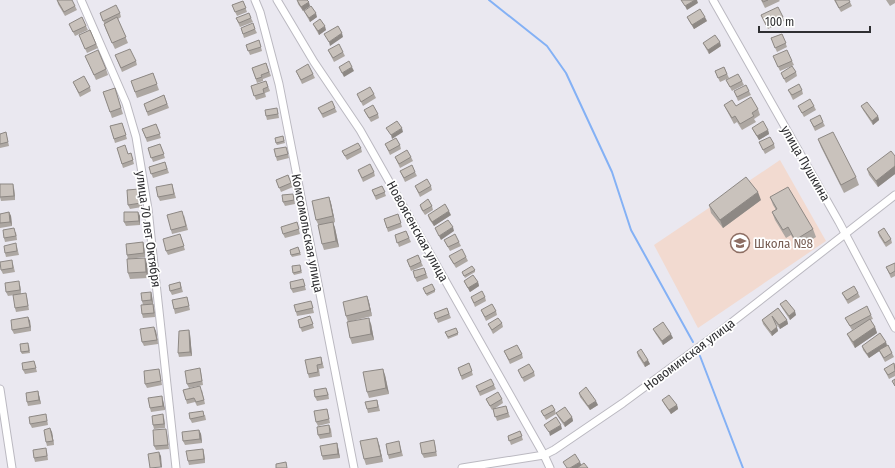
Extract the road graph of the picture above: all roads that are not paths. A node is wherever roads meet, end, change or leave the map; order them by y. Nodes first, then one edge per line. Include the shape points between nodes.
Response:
1 (81, 0) edge
2 (254, 0) edge
3 (277, 0) edge
4 (713, 0) edge
5 (895, 195) edge
6 (845, 233) junction
7 (895, 328) edge
8 (0, 389) edge
9 (544, 455) junction
10 (12, 468) edge
11 (176, 468) edge
12 (354, 468) edge
13 (462, 468) edge
14 (550, 468) edge

1 - 11 street, улица 70 лет Октября via 126,103 136,137 148,209
2 - 12 street, Комсомольская улица via 260,12 279,84
3 - 9 street, Новоясенская улица via 314,62 360,130
4 - 6 street, улица Пушкина
5 - 6 street, Новоминская улица
6 - 7 street, улица Пушкина
6 - 9 street, Новоминская улица via 722,330 623,403
8 - 10 street
9 - 13 street, Новоминская улица
9 - 14 street, Новоясенская улица

